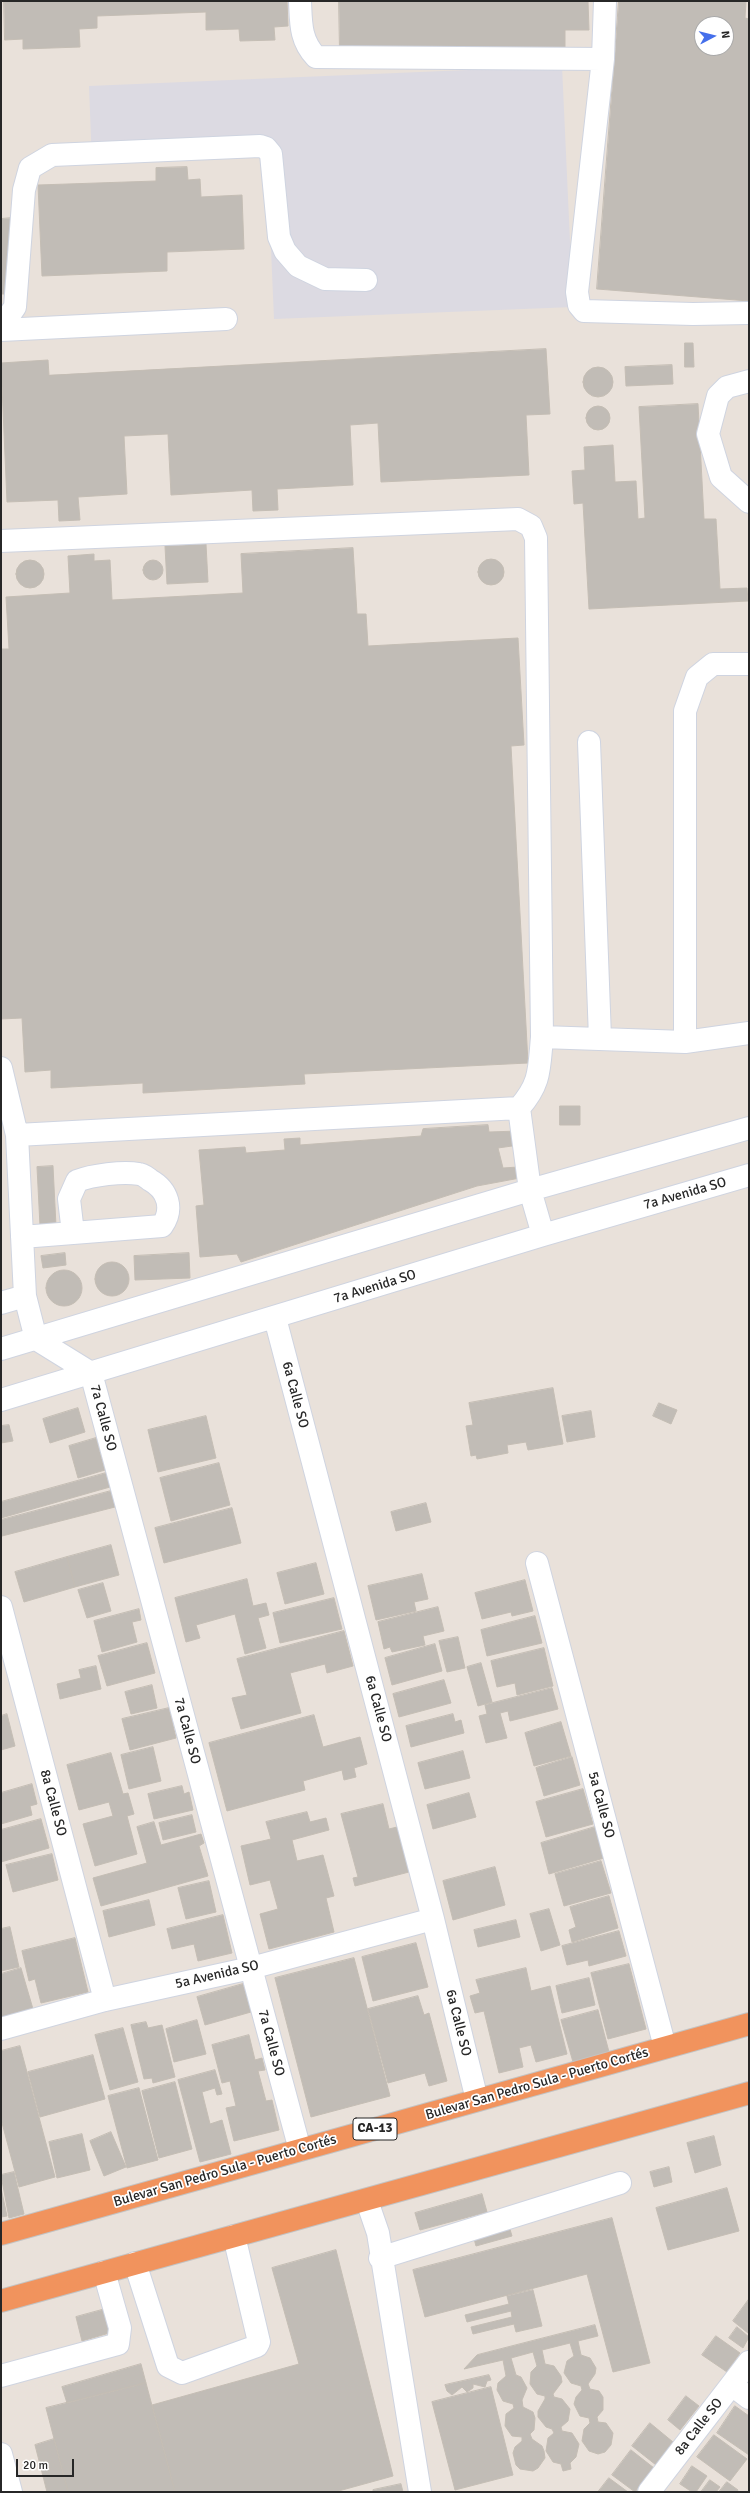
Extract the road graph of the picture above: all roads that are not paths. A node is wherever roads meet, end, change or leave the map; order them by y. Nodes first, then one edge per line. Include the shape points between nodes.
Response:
1 (300, 1) edge
2 (605, 1) edge
3 (603, 59) junction
4 (366, 280) dead end
5 (749, 312) edge
6 (226, 319) dead end
7 (1, 329) edge
8 (749, 381) edge
9 (749, 502) edge
10 (1, 541) edge
11 (749, 664) edge
12 (589, 742) dead end
13 (749, 1033) edge
14 (542, 1037) junction
15 (600, 1038) junction
16 (684, 1042) junction
17 (1, 1068) edge
18 (519, 1108) junction
19 (749, 1128) edge
20 (17, 1136) junction
21 (749, 1175) edge
22 (530, 1190) junction
23 (73, 1234) dead end
24 (543, 1235) junction
25 (22, 1238) junction
26 (25, 1296) junction
27 (1, 1303) edge
28 (275, 1318) junction
29 (36, 1339) junction
30 (1, 1349) edge
31 (91, 1373) junction
32 (1, 1400) edge
33 (537, 1563) dead end
34 (1, 1607) edge
35 (433, 1919) junction
36 (251, 1968) junction
37 (105, 2000) junction
38 (749, 2024) edge
39 (1, 2029) edge
40 (665, 2048) junction
41 (749, 2093) edge
42 (477, 2100) junction
43 (300, 2150) junction
44 (620, 2183) dead end
45 (366, 2201) junction
46 (1, 2234) edge
47 (234, 2236) junction
48 (380, 2258) junction
49 (135, 2263) junction
50 (104, 2272) junction
51 (1, 2301) edge
52 (749, 2362) edge
53 (1, 2376) edge
54 (732, 2385) junction
55 (749, 2398) edge
56 (1, 2454) edge
57 (11, 2492) edge
58 (420, 2492) edge
59 (649, 2492) edge

1 - 3 street via 301,32 306,46 316,57
2 - 3 street
3 - 5 street via 577,292 578,304 584,311 693,314
4 - 7 street via 325,279 298,266 285,251 279,238 271,154 266,148 260,146 52,155 30,168 24,190 15,307
6 - 7 street
8 - 9 street via 727,387 718,396 708,434 721,477
10 - 14 street via 518,519 531,526 536,538
11 - 16 street via 713,664 697,677 685,711
12 - 15 street
13 - 16 street
14 - 15 street
14 - 18 street via 539,1073 532,1092
15 - 16 street
17 - 20 street
18 - 20 street
18 - 22 street
19 - 22 street
20 - 25 street
21 - 24 street, 7a Avenida SO
22 - 24 street
22 - 29 street
23 - 25 street
24 - 28 street, 7a Avenida SO
25 - 26 street
26 - 27 street
26 - 29 street
28 - 31 street, 7a Avenida SO
28 - 35 street, 6a Calle SO
29 - 30 street
29 - 31 street, 7a Calle SO
31 - 32 street, 7a Avenida SO
31 - 36 street, 7a Calle SO
33 - 40 street, 5a Calle SO
34 - 37 street, 8a Calle SO
35 - 36 street, 5a Avenida SO
35 - 42 street, 6a Calle SO
36 - 37 street, 5a Avenida SO
36 - 43 street, 7a Calle SO
37 - 39 street, 5a Avenida SO
38 - 40 highway, Bulevar San Pedro Sula - Puerto Cortés / CA-13
40 - 42 highway, Bulevar San Pedro Sula - Puerto Cortés / CA-13
41 - 45 highway
42 - 43 highway, Bulevar San Pedro Sula - Puerto Cortés / CA-13
43 - 46 highway, Bulevar San Pedro Sula - Puerto Cortés / CA-13
44 - 48 street
45 - 47 highway
45 - 48 street via 378,2233
47 - 49 highway
47 - 49 street via 259,2342 257,2346 182,2373 168,2366
48 - 58 street
49 - 50 highway
50 - 51 highway
50 - 53 street via 120,2328 118,2344
52 - 54 street, 8a Calle SO
54 - 55 street
54 - 59 street, 8a Calle SO
56 - 57 street

